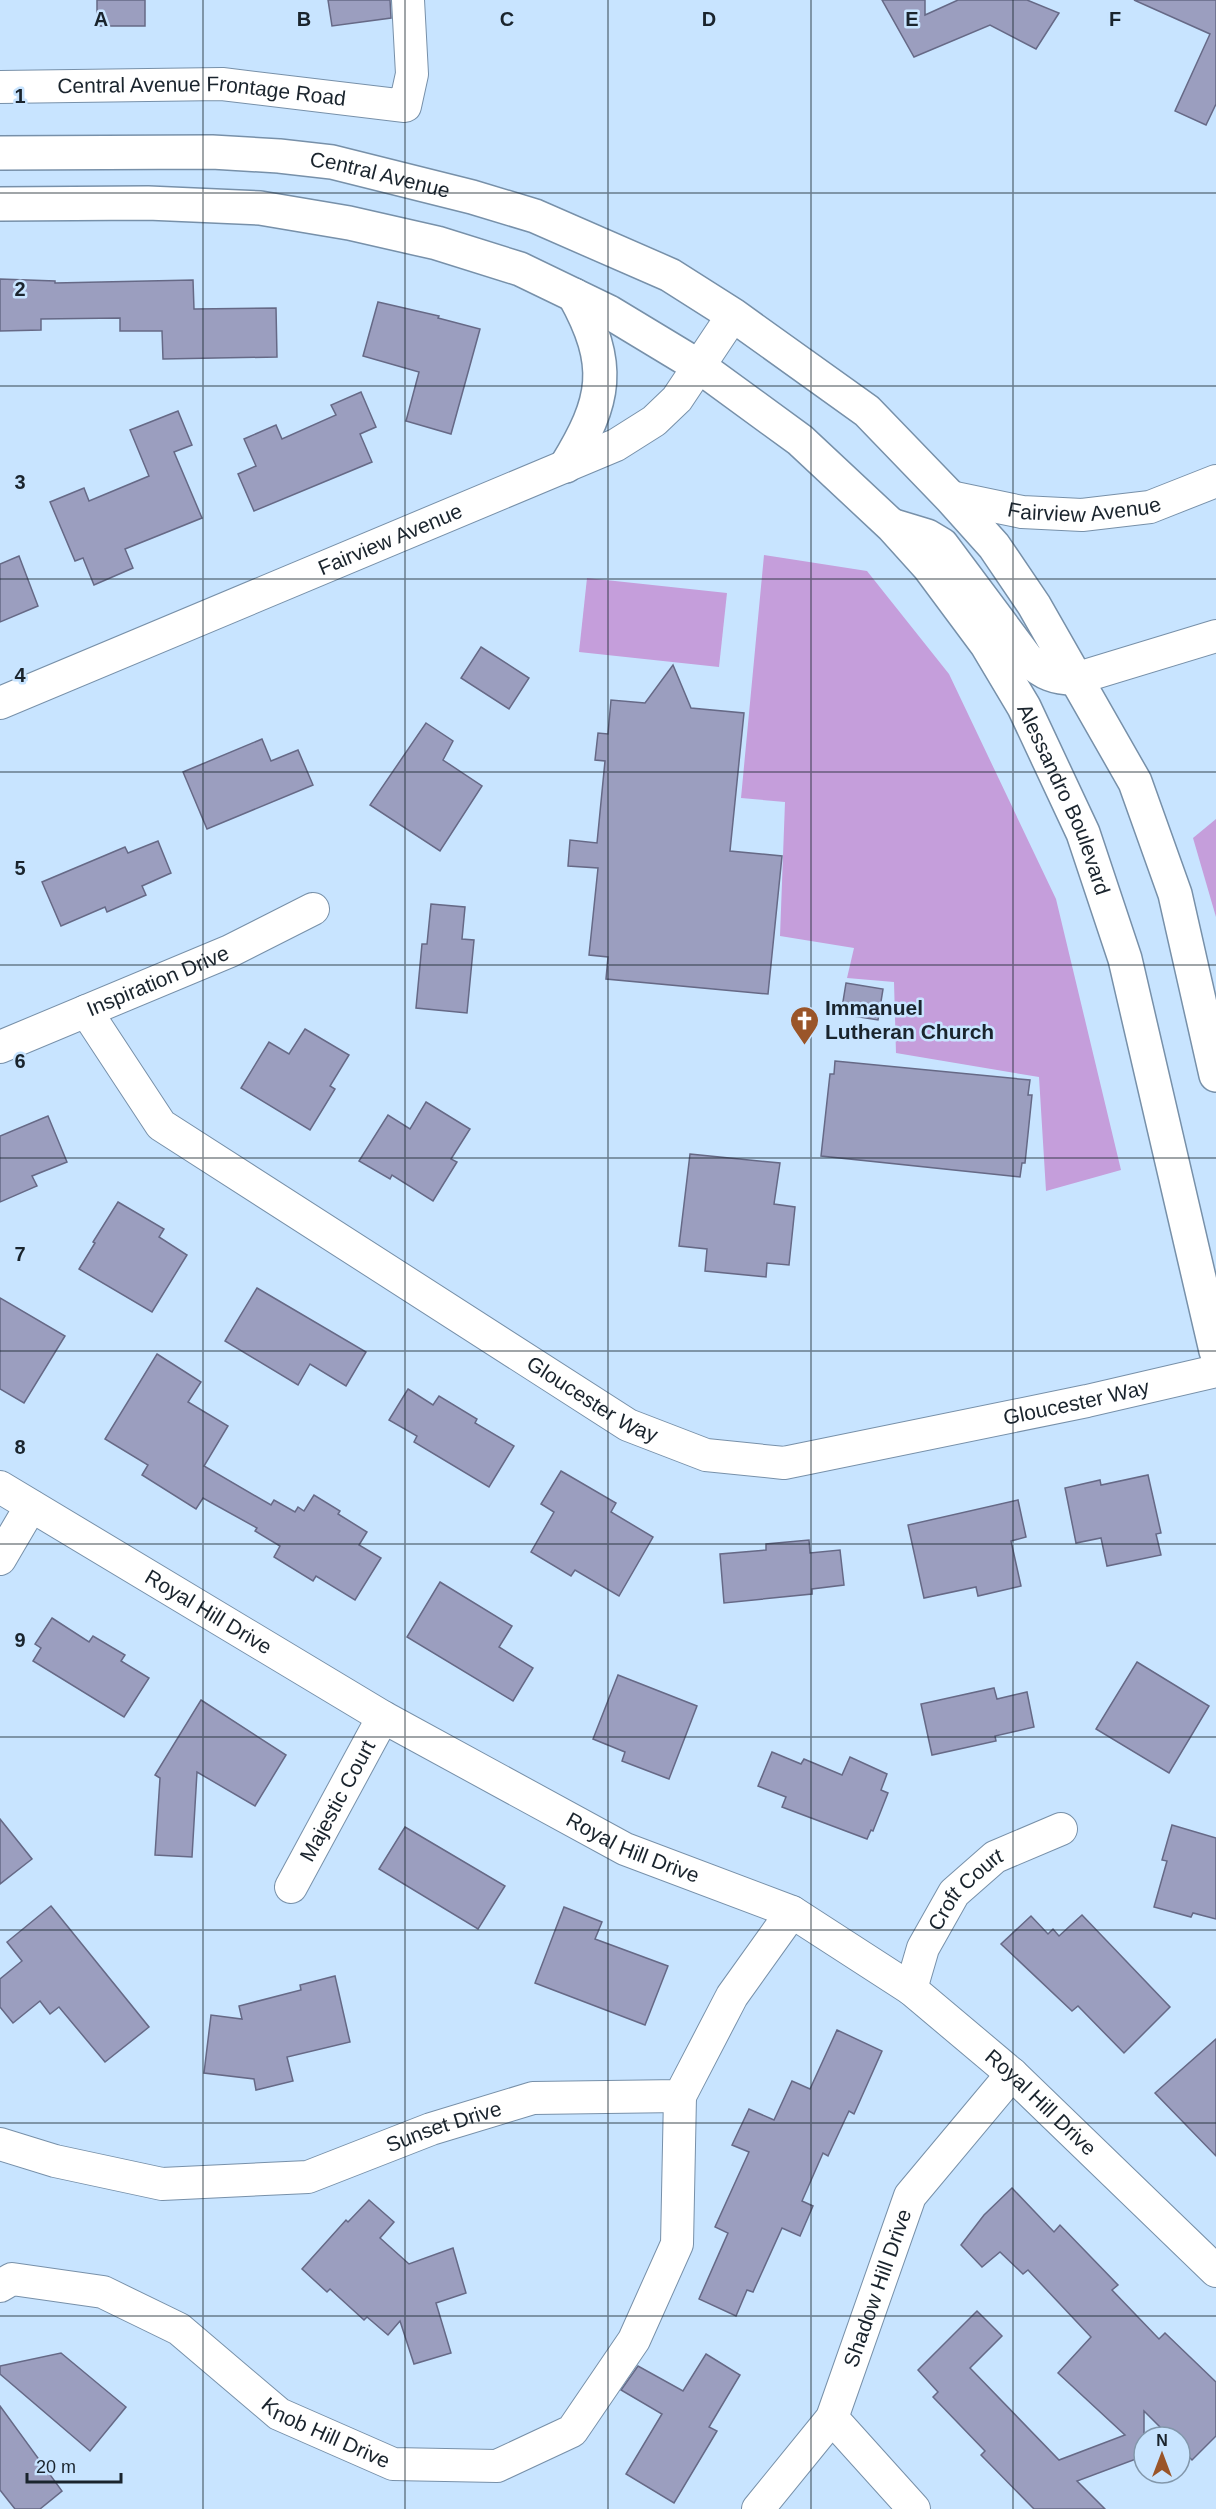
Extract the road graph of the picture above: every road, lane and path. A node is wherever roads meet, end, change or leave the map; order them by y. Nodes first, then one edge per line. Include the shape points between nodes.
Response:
1 (408, 0) edge
2 (0, 87) edge
3 (0, 153) edge
4 (0, 204) edge
5 (574, 295) junction
6 (733, 315) junction
7 (700, 367) junction
8 (566, 466) junction
9 (1216, 481) edge
10 (950, 497) junction
11 (892, 526) junction
12 (1216, 636) edge
13 (1078, 678) junction
14 (0, 703) edge
15 (313, 909) dead end
16 (86, 1011) junction
17 (0, 1047) edge
18 (1216, 1075) edge
19 (1216, 1351) edge
20 (1216, 1371) edge
21 (0, 1487) edge
22 (31, 1506) junction
23 (0, 1559) edge
24 (383, 1717) junction
25 (1061, 1829) dead end
26 (291, 1887) dead end
27 (792, 1912) junction
28 (910, 1989) junction
29 (1012, 2074) junction
30 (680, 2096) junction
31 (0, 2144) edge
32 (1216, 2271) edge
33 (0, 2286) edge
34 (832, 2418) junction
35 (758, 2509) edge
36 (914, 2509) edge

1 - 2 street, Central Avenue Frontage Road via 412,74 405,106 222,84
3 - 6 main road, Central Avenue via 212,152 332,162 535,216 670,275
4 - 5 main road via 148,203 260,208 437,243 520,269
5 - 7 main road
5 - 8 main road via 589,321 601,372 593,416
6 - 7 street, Fairview Avenue
6 - 10 main road via 867,411
7 - 8 street, Fairview Avenue via 677,399 654,420 616,445
7 - 11 main road, Alessandro Boulevard via 800,440
8 - 14 street, Fairview Avenue
9 - 10 street, Fairview Avenue via 1150,507 1082,515 1022,512
10 - 13 main road via 994,546
11 - 13 main road via 927,536 942,545 1027,659 1044,674
11 - 19 main road, Alessandro Boulevard via 929,567 987,645 1024,707 1083,833 1125,959
12 - 13 street
13 - 18 main road via 1135,782 1154,831 1174,894
15 - 16 street, Inspiration Drive via 230,951
16 - 17 street, Inspiration Drive
16 - 20 street, Gloucester Way via 161,1125 628,1425 706,1455 784,1463 1024,1415
21 - 22 street, Royal Hill Drive
22 - 23 street
22 - 24 street, Royal Hill Drive
24 - 26 street, Majestic Court
24 - 27 street, Royal Hill Drive via 625,1849
25 - 28 street, Croft Court via 995,1857 954,1893 923,1948
27 - 28 street, Royal Hill Drive
27 - 30 street via 732,1996
28 - 29 street, Royal Hill Drive
29 - 32 street, Royal Hill Drive
29 - 34 street, Shadow Hill Drive via 910,2196
30 - 31 street, Sunset Drive via 533,2098 431,2129 308,2177 162,2184 56,2161
30 - 33 street, Knob Hill Drive via 676,2244 634,2340 572,2431 497,2466 393,2464 279,2414 178,2329 103,2292 12,2279
34 - 35 street, Shadow Hill Drive
34 - 36 street

